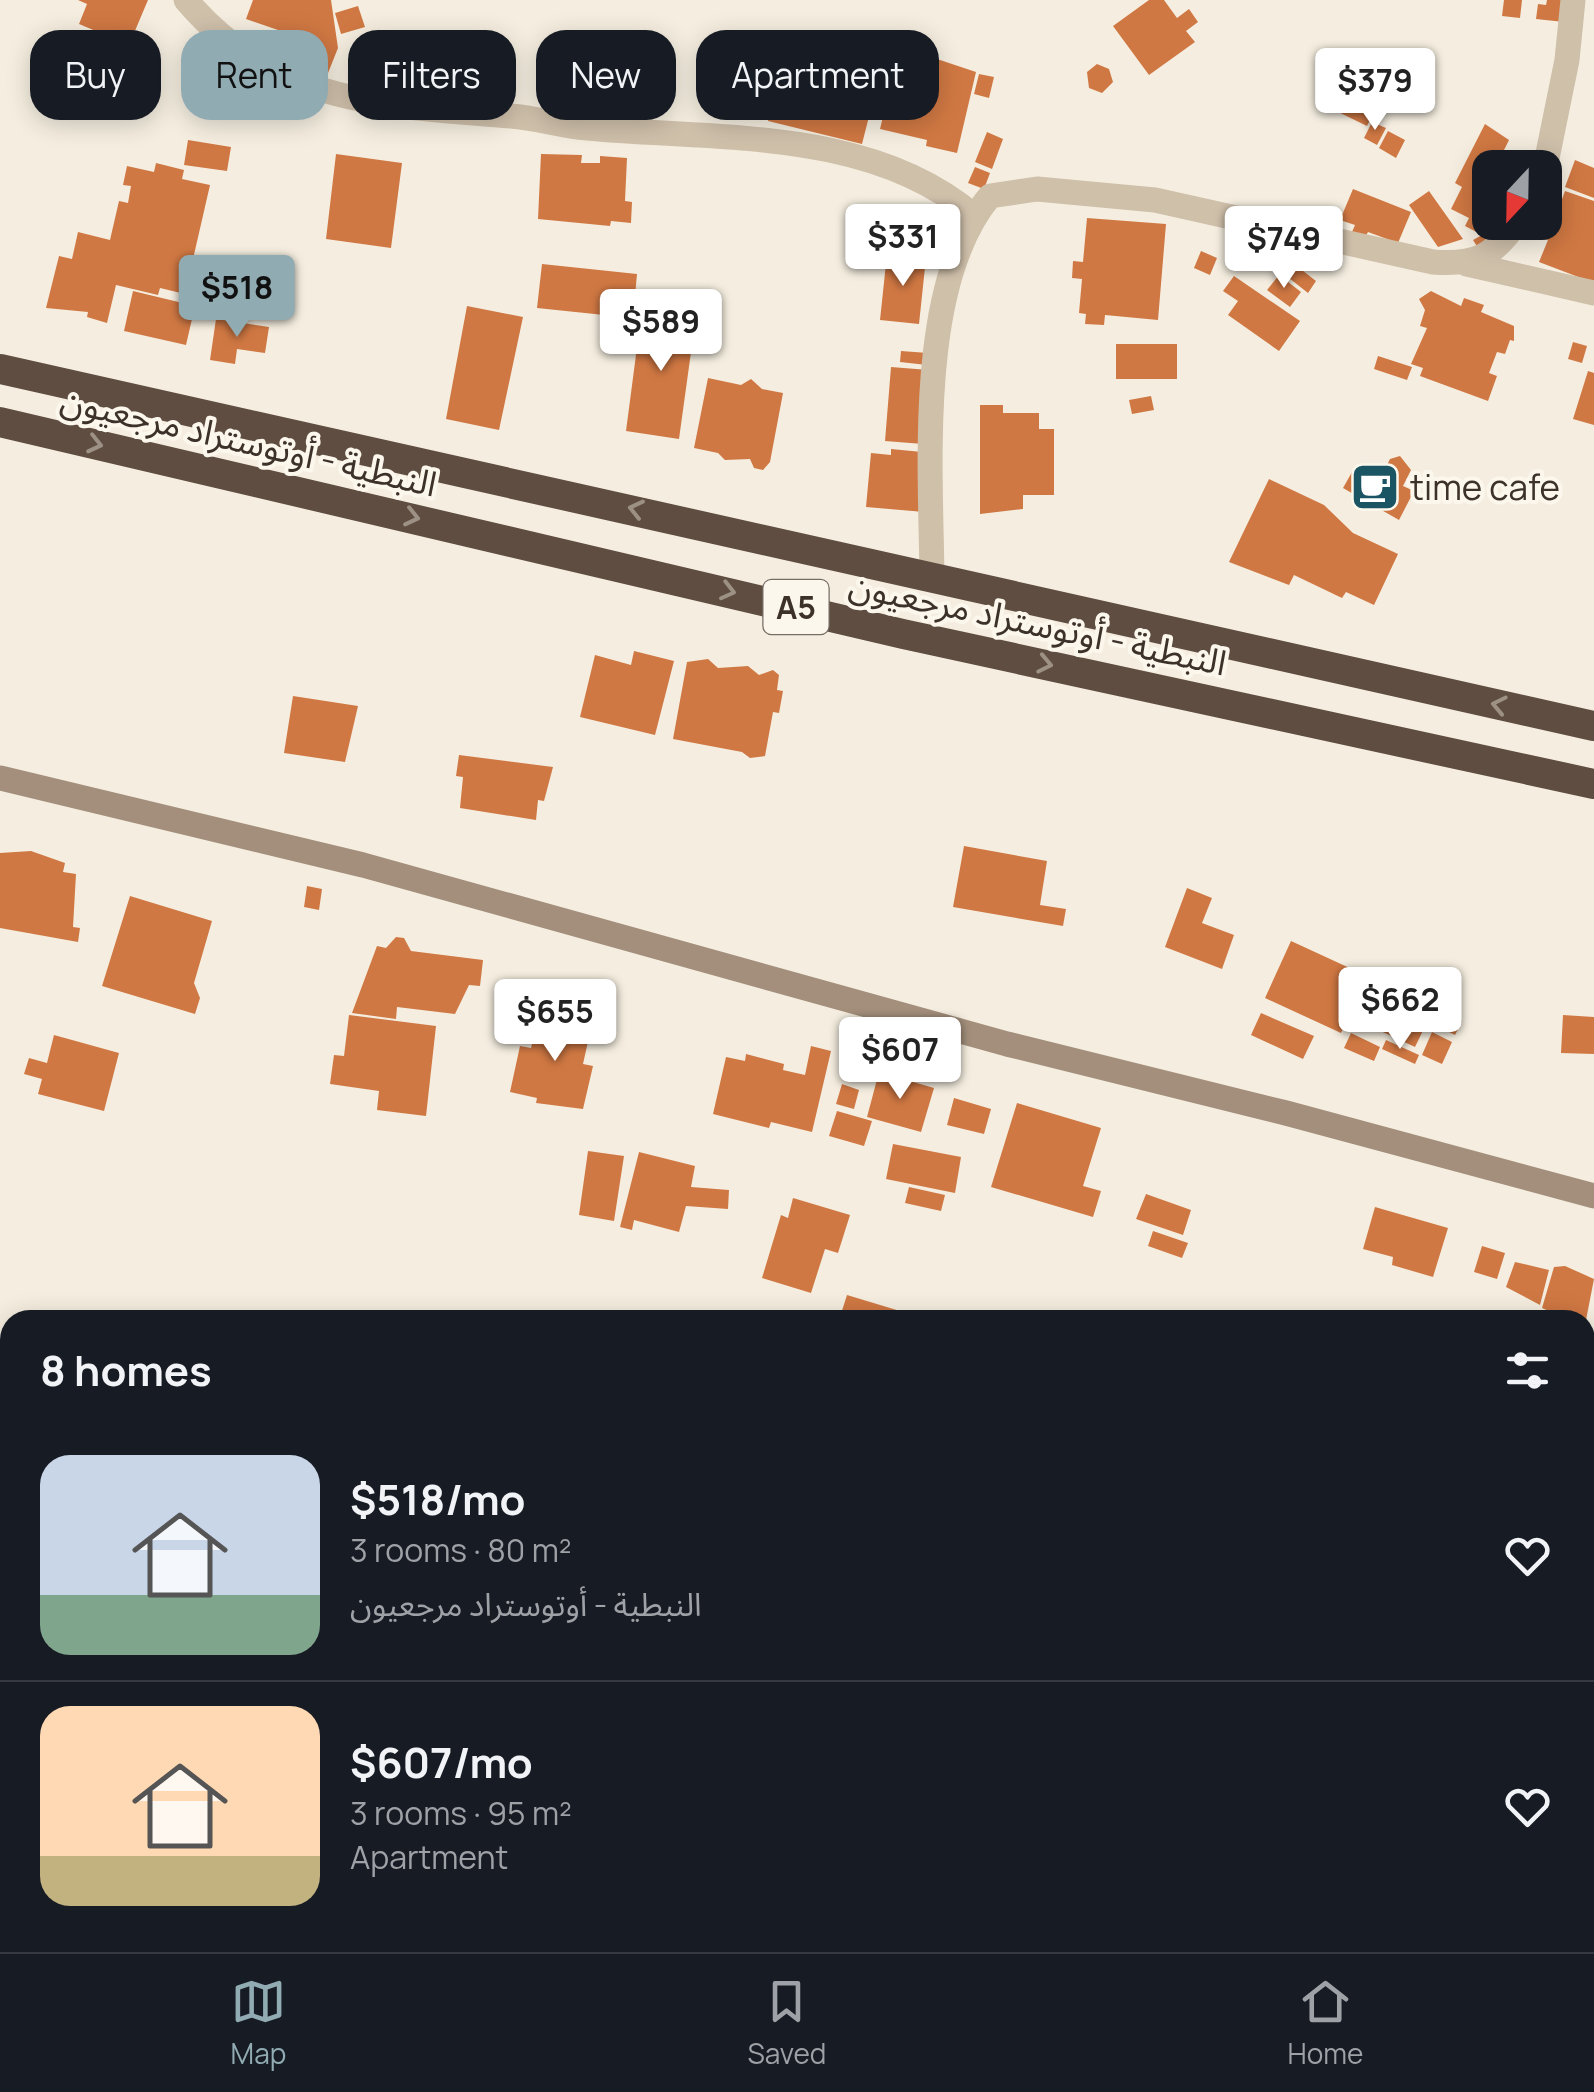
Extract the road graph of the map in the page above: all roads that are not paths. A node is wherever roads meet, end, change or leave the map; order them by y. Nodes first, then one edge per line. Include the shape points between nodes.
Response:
1 (186, 0) edge
2 (1573, 0) edge
3 (1548, 150) edge
4 (974, 216) junction
5 (1500, 240) edge
6 (1467, 264) junction
7 (1594, 293) edge
8 (0, 368) edge
9 (0, 422) edge
10 (932, 580) junction
11 (1594, 726) edge
12 (0, 778) edge
13 (1594, 784) edge
14 (1594, 1196) edge

1 - 4 street via 208,28 268,69 343,97 583,128 760,139 916,176
2 - 3 street
4 - 6 street via 990,196 1006,192 1089,192
4 - 10 street via 940,307 930,452
5 - 6 street
6 - 7 street
10 -> 8 highway, النبطية - أوتوستراد مرجعيون / A5
9 -> 13 highway, النبطية - أوتوستراد مرجعيون / A5 via 903,634
11 -> 10 highway, النبطية - أوتوستراد مرجعيون / A5
12 - 14 street via 363,865

